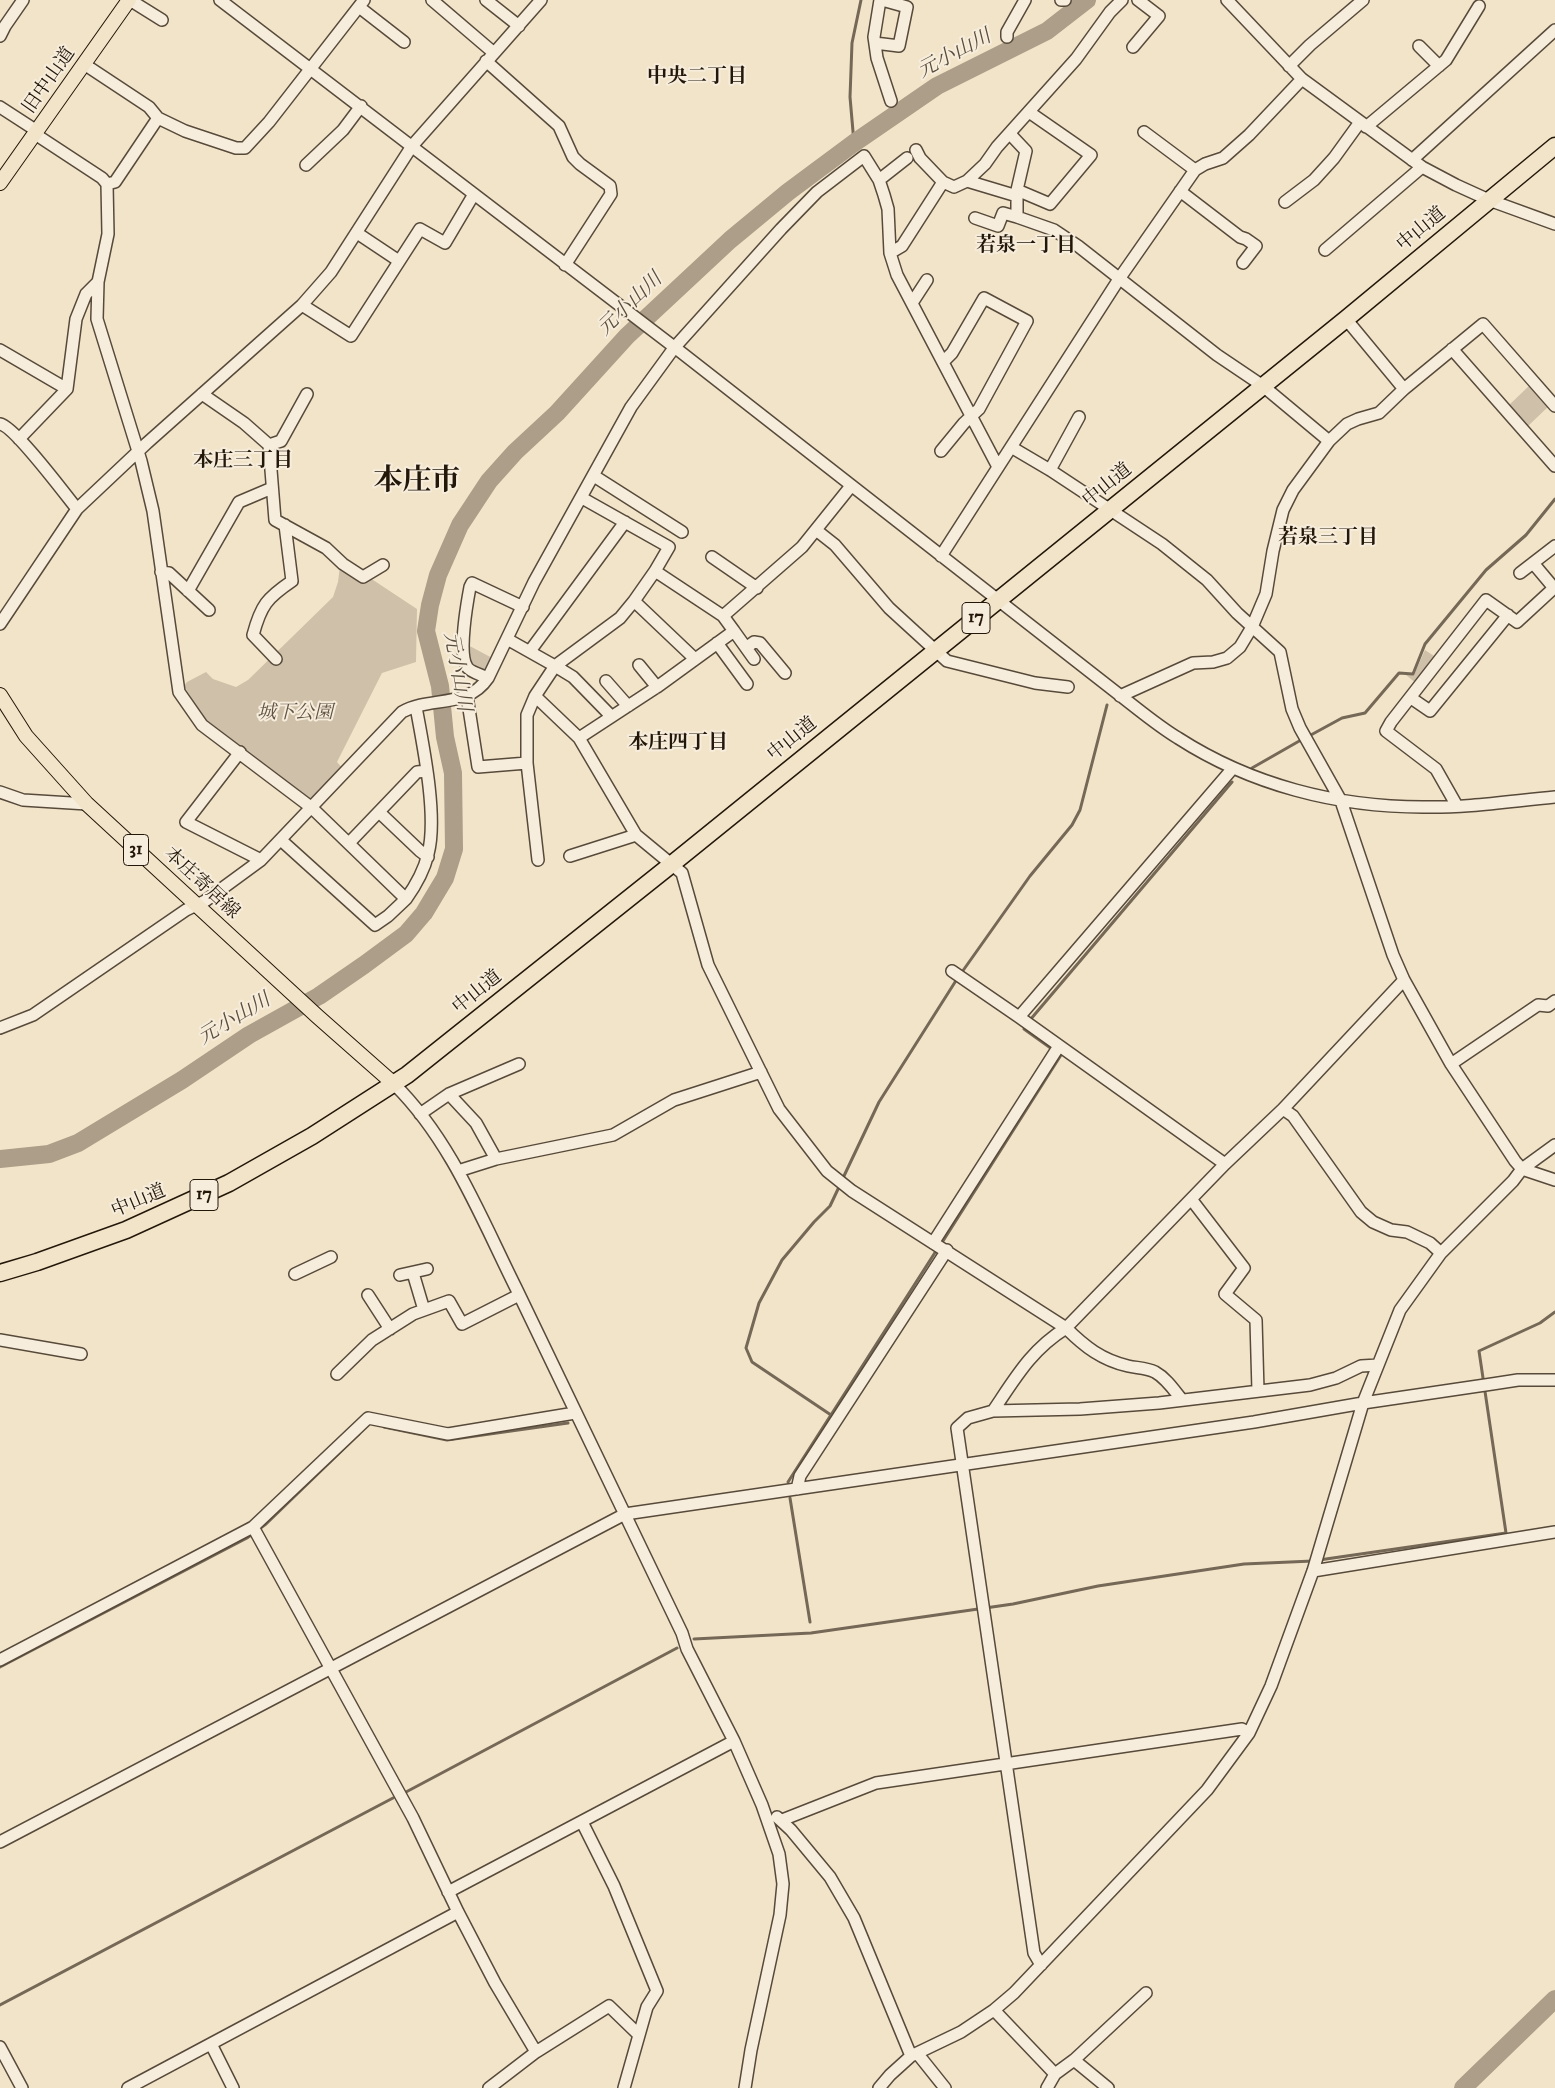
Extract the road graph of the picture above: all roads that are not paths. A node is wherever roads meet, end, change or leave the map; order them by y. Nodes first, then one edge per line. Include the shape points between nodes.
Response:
1 (23, 0) edge
2 (130, 0) edge
3 (220, 0) edge
4 (486, 0) edge
5 (541, 0) edge
6 (881, 0) edge
7 (1025, 0) edge
8 (1122, 0) edge
9 (1138, 0) edge
10 (1227, 0) edge
11 (1363, 0) edge
12 (438, 2) edge
13 (361, 4) edge
14 (1479, 6) dead end
15 (162, 20) dead end
16 (518, 26) junction
17 (1555, 30) edge
18 (0, 36) edge
19 (1007, 37) dead end
20 (404, 42) dead end
21 (875, 43) junction
22 (1419, 46) dead end
23 (1133, 47) dead end
24 (490, 57) junction
25 (84, 64) junction
26 (1289, 66) junction
27 (1439, 66) junction
28 (311, 68) junction
29 (1302, 78) junction
30 (891, 101) dead end
31 (361, 106) junction
32 (0, 107) edge
33 (1029, 112) junction
34 (158, 118) junction
35 (1363, 124) junction
36 (1144, 132) dead end
37 (36, 133) junction
38 (1010, 134) junction
39 (412, 146) junction
40 (1555, 146) edge
41 (1412, 160) junction
42 (306, 165) dead end
43 (1422, 167) junction
44 (1195, 170) junction
45 (879, 180) junction
46 (967, 180) junction
47 (943, 182) junction
48 (0, 183) edge
49 (107, 184) junction
50 (1180, 191) junction
51 (1017, 193) junction
52 (474, 194) junction
53 (1489, 200) junction
54 (1285, 202) dead end
55 (1017, 217) junction
56 (975, 218) dead end
57 (1555, 224) edge
58 (357, 233) junction
59 (1325, 250) dead end
60 (890, 253) junction
61 (399, 261) junction
62 (1243, 263) dead end
63 (566, 265) junction
64 (1119, 279) junction
65 (927, 280) dead end
66 (98, 282) junction
67 (912, 303) junction
68 (302, 305) junction
69 (1346, 319) junction
70 (674, 348) junction
71 (1452, 349) junction
72 (0, 350) edge
73 (942, 362) junction
74 (1263, 386) junction
75 (67, 389) junction
76 (1404, 389) junction
77 (202, 394) junction
78 (307, 394) dead end
79 (1555, 406) edge
80 (972, 417) junction
81 (1079, 417) dead end
82 (0, 424) edge
83 (19, 439) junction
84 (1329, 441) junction
85 (270, 445) junction
86 (1011, 447) junction
87 (941, 451) dead end
88 (138, 452) junction
89 (1555, 466) edge
90 (998, 467) junction
91 (1050, 470) junction
92 (594, 476) junction
93 (851, 486) junction
94 (272, 488) junction
95 (582, 498) junction
96 (77, 509) junction
97 (1110, 510) junction
98 (625, 522) junction
99 (285, 526) junction
100 (816, 530) junction
101 (682, 532) dead end
102 (1555, 546) edge
103 (941, 556) junction
104 (712, 557) dead end
105 (1532, 563) junction
106 (383, 565) dead end
107 (161, 572) junction
108 (656, 572) junction
109 (1520, 573) dead end
110 (1554, 587) edge
111 (757, 588) junction
112 (188, 591) junction
113 (999, 600) junction
114 (634, 601) junction
115 (523, 607) junction
116 (209, 610) dead end
117 (1508, 615) junction
118 (723, 616) junction
119 (0, 624) edge
120 (1252, 628) junction
121 (734, 631) junction
122 (507, 639) junction
123 (717, 643) junction
124 (747, 648) junction
125 (936, 649) junction
126 (530, 651) junction
127 (694, 658) junction
128 (276, 659) dead end
129 (754, 659) dead end
130 (639, 665) dead end
131 (555, 666) junction
132 (785, 673) dead end
133 (488, 678) junction
134 (606, 681) dead end
135 (747, 684) dead end
136 (657, 687) junction
137 (1068, 687) dead end
138 (0, 695) edge
139 (535, 696) junction
140 (1120, 696) junction
141 (462, 697) junction
142 (1411, 698) junction
143 (420, 706) junction
144 (628, 706) junction
145 (611, 716) junction
146 (579, 738) junction
147 (240, 752) junction
148 (527, 763) junction
149 (1233, 768) junction
150 (426, 770) junction
151 (0, 792) edge
152 (1555, 797) edge
153 (1341, 801) junction
154 (87, 804) junction
155 (1457, 806) junction
156 (312, 808) junction
157 (379, 812) junction
158 (636, 835) junction
159 (282, 840) junction
160 (349, 843) junction
161 (570, 856) dead end
162 (428, 857) junction
163 (261, 860) junction
164 (538, 860) dead end
165 (672, 864) junction
166 (406, 899) junction
167 (196, 906) junction
168 (952, 971) dead end
169 (1404, 980) junction
170 (1555, 1001) edge
171 (1020, 1017) junction
172 (0, 1028) edge
173 (1059, 1046) junction
174 (519, 1064) dead end
175 (1451, 1064) junction
176 (762, 1072) junction
177 (394, 1084) junction
178 (449, 1094) junction
179 (1283, 1109) junction
180 (420, 1114) junction
181 (1555, 1145) edge
182 (496, 1158) junction
183 (1225, 1164) junction
184 (1522, 1169) junction
185 (458, 1171) junction
186 (1555, 1180) edge
187 (1191, 1199) junction
188 (933, 1243) junction
189 (947, 1250) junction
190 (1441, 1252) junction
191 (331, 1256) dead end
192 (427, 1269) dead end
193 (0, 1273) edge
194 (413, 1273) junction
195 (295, 1274) dead end
196 (400, 1275) dead end
197 (368, 1295) dead end
198 (519, 1295) junction
199 (424, 1310) junction
200 (1066, 1328) junction
201 (390, 1329) junction
202 (0, 1340) edge
203 (82, 1354) dead end
204 (1378, 1365) junction
205 (337, 1374) dead end
206 (1555, 1380) edge
207 (1258, 1391) junction
208 (1182, 1400) junction
209 (1363, 1403) junction
210 (993, 1411) junction
211 (575, 1413) junction
212 (963, 1465) junction
213 (797, 1489) junction
214 (625, 1514) junction
215 (254, 1527) junction
216 (1555, 1532) edge
217 (1313, 1570) junction
218 (0, 1660) edge
219 (331, 1667) junction
220 (1249, 1733) junction
221 (734, 1741) junction
222 (1006, 1765) junction
223 (762, 1805) junction
224 (782, 1820) junction
225 (582, 1822) junction
226 (0, 1842) edge
227 (448, 1892) junction
228 (458, 1912) junction
229 (1041, 1966) junction
230 (1146, 1992) dead end
231 (994, 2010) junction
232 (639, 2035) junction
233 (211, 2044) junction
234 (0, 2047) edge
235 (536, 2052) junction
236 (914, 2055) junction
237 (1074, 2060) junction
238 (1055, 2074) junction
239 (22, 2088) edge
240 (128, 2088) edge
241 (233, 2088) edge
242 (489, 2088) edge
243 (624, 2088) edge
244 (745, 2088) edge
245 (879, 2088) edge
246 (945, 2088) edge
247 (1046, 2088) edge
248 (1108, 2088) edge

1 - 18 street
2 - 15 street
2 - 25 main road, 旧中山道
3 - 28 street
4 - 16 street
5 - 16 street
6 - 21 street
6 - 21 street via 906,7 898,46
7 - 19 street
8 - 33 street via 1065,73
9 - 23 street via 1159,16
10 - 26 street
11 - 26 street
12 - 24 street
13 - 20 street
13 - 28 street
14 - 27 street
16 - 24 street
17 - 41 street
21 - 30 street
22 - 27 street
24 - 39 street
24 - 63 street via 559,126 573,157 610,186 611,194
25 - 34 street via 148,107
25 - 37 main road, 旧中山道
26 - 29 street
27 - 35 street
28 - 31 street
28 - 34 street via 245,148 185,131
29 - 35 street
29 - 44 street via 1223,158
31 - 39 street
31 - 42 street via 343,130
32 - 37 street
33 - 38 street
33 - 51 street via 1091,155 1050,204
34 - 49 street via 115,182
35 - 41 street
35 - 54 street via 1314,180
36 - 44 street
37 - 48 main road, 旧中山道
37 - 49 street
38 - 46 street via 997,146 986,164
38 - 51 street via 1026,151
39 - 52 street
39 - 58 street
40 - 53 highway, 中山道 / 17
41 - 43 street
43 - 53 street
43 - 59 street
44 - 50 street
45 - 47 street via 912,154
45 - 60 street via 888,209
45 - 70 street via 864,156 817,192
46 - 47 street via 954,187
46 - 51 street
47 - 60 street via 902,246
49 - 66 street via 108,234
50 - 62 street via 1256,246
50 - 64 street
51 - 55 street
52 - 61 street via 445,243 420,228
52 - 63 street
53 - 57 street
53 - 69 highway, 中山道 / 17
55 - 56 street via 1003,213 998,226
55 - 64 street via 1054,230
58 - 61 street
58 - 68 street via 331,272
60 - 67 street
61 - 68 street via 351,336
63 - 70 street
64 - 74 street via 1217,355
64 - 86 street
65 - 67 street
66 - 75 street via 86,294 76,319
66 - 88 street via 97,319
67 - 73 street
68 - 77 street
69 - 74 highway, 中山道 / 17
69 - 76 street
70 - 92 street via 632,407
70 - 93 street
71 - 76 street
71 - 79 street via 1483,324
71 - 89 street
72 - 75 street
73 - 80 street
73 - 80 street via 952,353 984,298 1027,321
74 - 84 street
74 - 97 highway, 中山道 / 17
75 - 83 street
76 - 84 street via 1379,413 1347,424
77 - 85 street
77 - 88 street
78 - 85 street via 281,441
80 - 87 street
80 - 90 street
81 - 91 street
82 - 83 street
83 - 96 street
84 - 120 street via 1283,510 1266,594
85 - 94 street
86 - 90 street
86 - 91 street
88 - 96 street
88 - 107 street via 153,511
90 - 103 street
91 - 97 street
92 - 95 street
92 - 101 street
93 - 100 street
93 - 103 street
94 - 99 street via 275,520
94 - 112 street via 239,502
95 - 98 street
95 - 115 street
96 - 119 street
97 - 113 highway, 中山道 / 17
97 - 120 street via 1162,544 1207,580
98 - 108 street via 669,547
98 - 126 street
99 - 106 street via 326,548 363,577
99 - 128 street via 292,581 272,595 261,610 253,635
100 - 111 street
100 - 125 street via 835,545 889,608
102 - 105 street
103 - 113 street
104 - 111 street
105 - 109 street
105 - 110 street
107 - 112 street via 169,573
107 - 147 street via 179,692 202,725
108 - 114 street
108 - 118 street
110 - 117 street via 1517,622
111 - 118 street
112 - 116 street
113 - 125 highway, 中山道 / 17
113 - 140 street
114 - 127 street
114 - 131 street via 620,618
115 - 122 street
115 - 133 street via 472,583 470,587 463,643 465,665
117 - 142 street via 1430,711
117 - 142 street via 1486,600
118 - 121 street
120 - 140 street via 1240,647 1227,658 1193,663
120 - 153 street via 1280,652 1292,709
121 - 123 street
121 - 124 street
122 - 126 street
122 - 133 street
123 - 127 street
123 - 135 street
124 - 129 street
124 - 132 street via 754,642 760,643
125 - 137 street via 952,663 1035,683
125 - 165 highway, 中山道 / 17
126 - 131 street
127 - 136 street
130 - 136 street
131 - 139 street
131 - 145 street via 573,677
133 - 141 street via 480,689
134 - 144 street
136 - 144 street
138 - 154 main road, 本庄寄居線 / 31 via 26,736
139 - 146 street
139 - 148 street via 528,715
140 - 149 street via 1178,738
141 - 143 street
141 - 148 street via 478,767
142 - 155 street via 1386,731 1436,769
143 - 150 street
143 - 156 street via 402,712
144 - 145 street
145 - 146 street
146 - 158 street
147 - 156 street
147 - 163 street via 186,822
148 - 164 street
149 - 153 street via 1282,786
149 - 171 street
150 - 157 street via 417,772
150 - 162 street via 432,831
151 - 154 street via 23,800
152 - 155 street
153 - 155 street via 1397,807
153 - 169 street
154 - 167 main road, 本庄寄居線 / 31
156 - 159 street
156 - 160 street
157 - 160 street
157 - 162 street
158 - 161 street
158 - 165 street
159 - 163 street
159 - 166 street via 375,925
160 - 166 street
162 - 166 street
163 - 167 street
165 - 176 street via 682,873 708,965
165 - 177 highway, 中山道 / 17
167 - 172 street via 32,1015
167 - 177 main road, 本庄寄居線 / 31
168 - 171 street
169 - 175 street
169 - 179 street
170 - 175 street via 1548,1006 1538,1005
171 - 173 street
173 - 183 street
173 - 188 street
174 - 178 street
175 - 184 street
176 - 182 street via 674,1100 613,1134
176 - 188 street via 779,1108 827,1171
177 - 180 street
177 - 193 highway, 中山道 / 17 via 312,1136 203,1195 126,1230
178 - 180 street
178 - 182 street via 476,1123
179 - 183 street
179 - 190 street via 1298,1123 1361,1212 1373,1222 1391,1230 1407,1232
180 - 185 street
181 - 184 street
182 - 185 street
183 - 187 street
184 - 186 street
184 - 190 street
185 - 198 street
187 - 200 street
187 - 207 street via 1244,1268 1225,1294 1256,1320
188 - 189 street
189 - 200 street
189 - 213 street via 800,1476
190 - 204 street via 1400,1310
191 - 195 street
192 - 194 street
194 - 196 street
194 - 199 street
197 - 201 street
198 - 199 street via 462,1324 449,1301
198 - 211 street
199 - 201 street
200 - 208 street via 1097,1355 1153,1371
200 - 210 street via 1027,1359
201 - 205 street via 372,1340
202 - 203 street
204 - 207 street via 1361,1366 1336,1378 1310,1385
204 - 209 street
206 - 209 street via 1518,1380
207 - 208 street
208 - 210 street via 1080,1409
209 - 212 street
209 - 217 street
210 - 212 street via 968,1418 957,1428
211 - 214 street
211 - 215 street via 448,1434 368,1418
212 - 213 street
212 - 222 street
213 - 214 street
214 - 219 street
214 - 221 street via 687,1649
215 - 218 street
215 - 219 street
216 - 217 street
217 - 220 street
219 - 226 street
219 - 227 street via 413,1818
220 - 222 street via 1242,1730
220 - 229 street via 1207,1790
221 - 223 street
221 - 225 street
222 - 224 street via 876,1784
222 - 229 street via 1034,1953
223 - 224 street
223 - 244 street via 779,1854 782,1884 780,1915
224 - 236 street via 830,1877 854,1918
225 - 227 street
225 - 232 street via 614,1886 657,1991 647,2007
227 - 228 street
228 - 233 street
228 - 235 street
229 - 231 street
230 - 237 street
231 - 236 street via 961,2032
231 - 238 street
232 - 235 street via 609,2006
232 - 243 street
233 - 240 street
233 - 241 street
234 - 239 street
235 - 242 street
236 - 245 street via 890,2074
236 - 246 street
237 - 238 street
237 - 248 street
238 - 247 street

